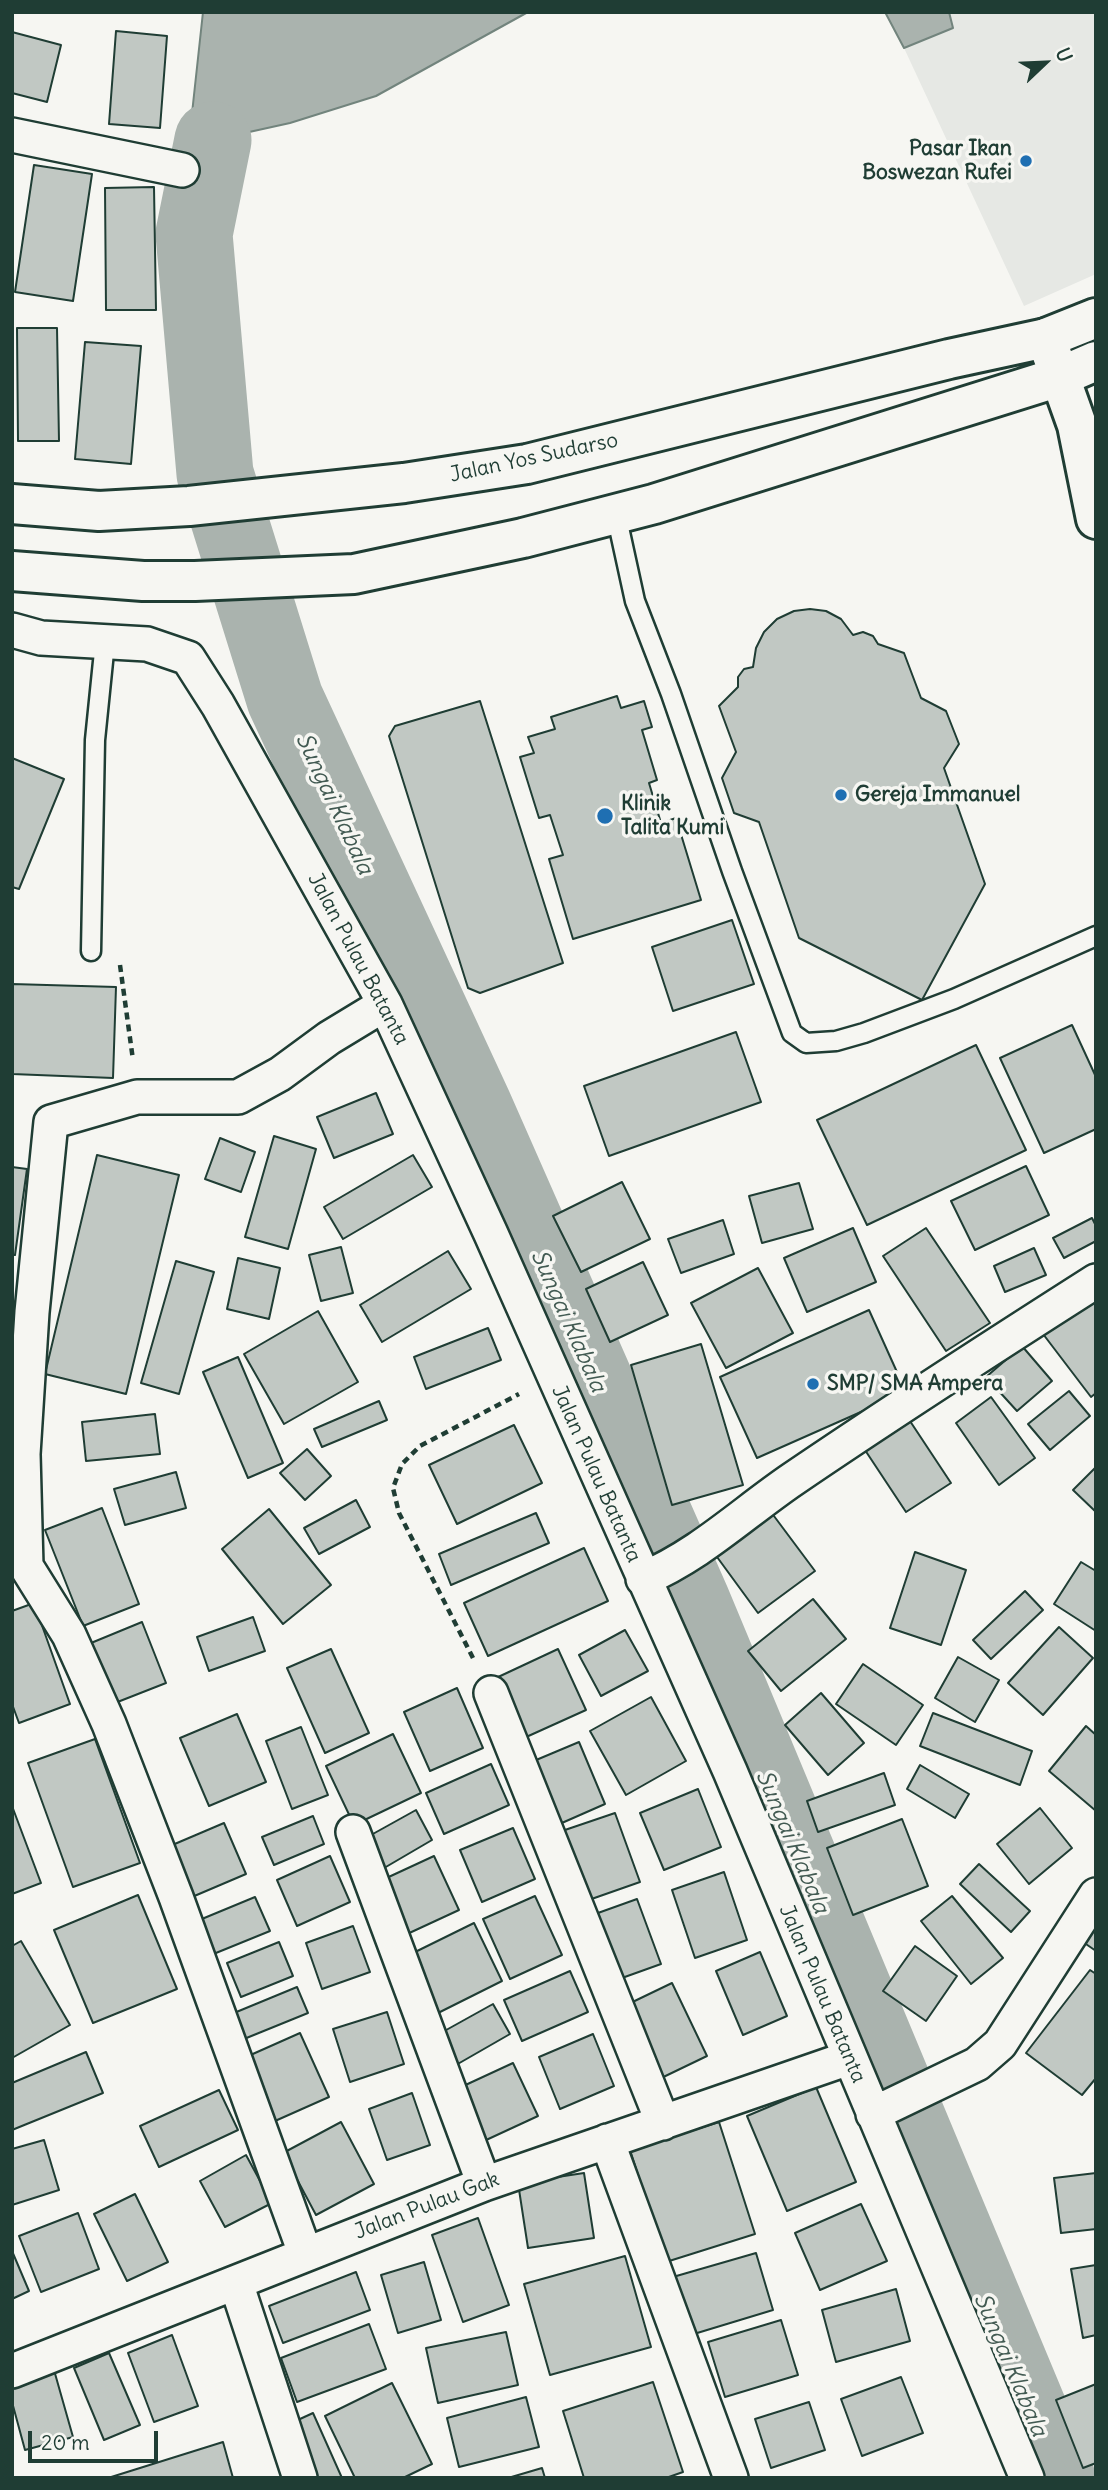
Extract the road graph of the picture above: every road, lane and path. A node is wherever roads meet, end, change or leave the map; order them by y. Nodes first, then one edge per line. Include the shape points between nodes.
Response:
1 (12, 135) edge
2 (182, 170) dead end
3 (1096, 318) edge
4 (1046, 338) junction
5 (1096, 361) edge
6 (1059, 377) junction
7 (12, 504) edge
8 (616, 514) junction
9 (1096, 519) edge
10 (12, 571) edge
11 (12, 630) edge
12 (105, 642) junction
13 (1096, 936) edge
14 (91, 951) joint
15 (385, 1004) junction
16 (137, 1097) junction
17 (1096, 1281) edge
18 (552, 1376) junction
19 (19, 1565) edge
20 (651, 1575) junction
21 (491, 1693) joint
22 (353, 1832) dead end
23 (1096, 1895) edge
24 (849, 2058) junction
25 (892, 2105) junction
26 (663, 2123) junction
27 (607, 2141) junction
28 (484, 2183) junction
29 (305, 2253) junction
30 (236, 2283) junction
31 (12, 2371) edge
32 (300, 2478) edge
33 (731, 2478) edge
34 (1027, 2478) edge

1 - 2 street
3 - 4 main road, Jalan Yos Sudarso
4 - 6 main road
4 - 7 main road, Jalan Yos Sudarso via 527,464 347,490 189,506 99,511
5 - 6 main road
6 - 8 main road
6 - 9 main road via 1077,425
8 - 10 main road via 354,574 143,581
8 - 13 lane via 635,601 792,1033 806,1043 855,1035 954,999
11 - 12 street, Jalan Pulau Batanta via 41,638
12 - 14 lane via 95,740
12 - 15 street, Jalan Pulau Batanta via 147,644 188,658
14 - 16 path via 118,953
15 - 16 street via 281,1074 238,1097
15 - 18 street, Jalan Pulau Batanta
16 - 19 street via 51,1122 32,1312
17 - 20 street via 786,1483 693,1553
18 - 20 street, Jalan Pulau Batanta
18 - 21 path via 420,1446 402,1464 393,1488 399,1513
19 - 29 street via 69,1635 109,1724
20 - 24 street, Jalan Pulau Batanta
21 - 26 street
22 - 28 street
23 - 25 street via 1000,2044 977,2064
24 - 25 street, Jalan Pulau Batanta
24 - 26 street, Jalan Pulau Gak
25 - 34 street, Jalan Pulau Batanta
26 - 27 street, Jalan Pulau Gak
27 - 28 street, Jalan Pulau Gak
27 - 33 street
28 - 29 street, Jalan Pulau Gak
29 - 30 street, Jalan Pulau Gak
30 - 31 street, Jalan Pulau Gak
30 - 32 street

